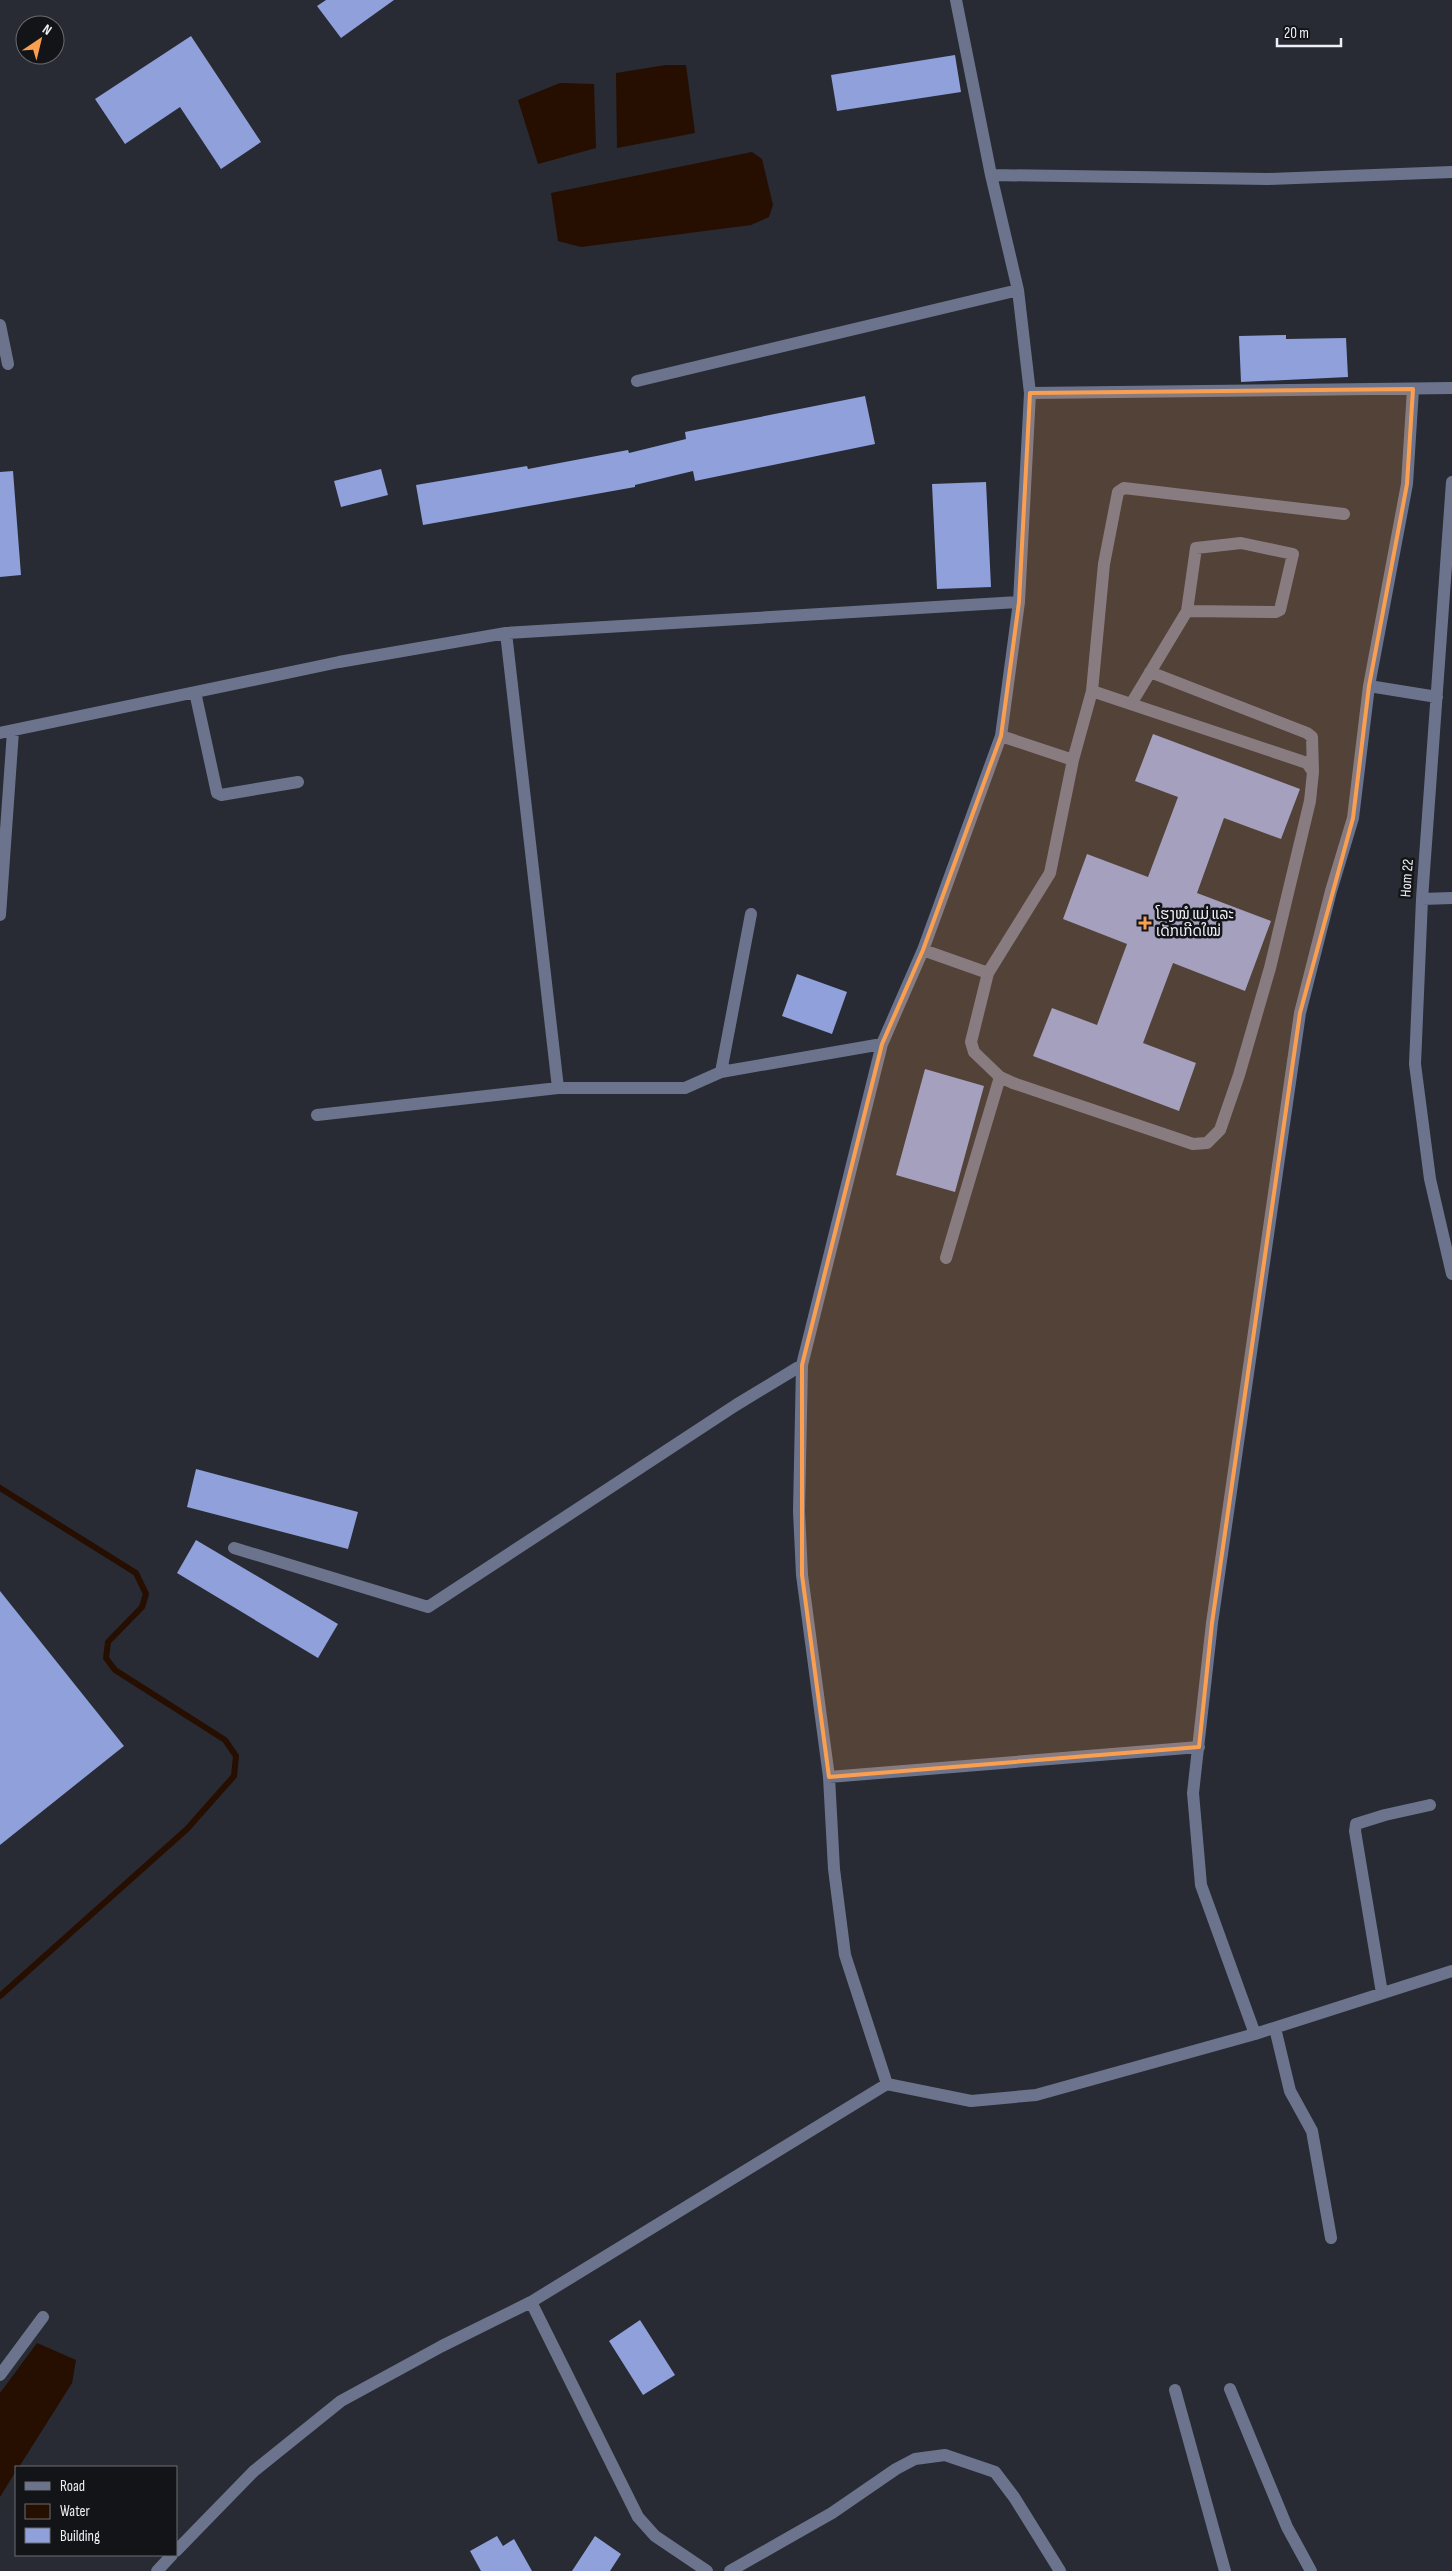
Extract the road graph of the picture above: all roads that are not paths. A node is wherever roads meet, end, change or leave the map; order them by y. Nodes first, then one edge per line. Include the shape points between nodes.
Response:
1 (956, 0) edge
2 (1452, 172) edge
3 (991, 175) junction
4 (1018, 290) junction
5 (0, 325) edge
6 (8, 364) dead end
7 (637, 381) dead end
8 (1452, 388) edge
9 (1413, 390) junction
10 (1030, 393) junction
11 (1452, 482) edge
12 (1344, 514) dead end
13 (1019, 602) junction
14 (1187, 610) junction
15 (506, 633) junction
16 (1150, 672) junction
17 (1368, 686) junction
18 (1092, 691) junction
19 (195, 692) junction
20 (1437, 697) junction
21 (1131, 704) junction
22 (13, 730) junction
23 (0, 733) edge
24 (1001, 736) junction
25 (1073, 760) junction
26 (1313, 772) junction
27 (298, 782) dead end
28 (1452, 898) edge
29 (1422, 899) junction
30 (751, 914) dead end
31 (0, 916) edge
32 (923, 950) junction
33 (988, 974) junction
34 (882, 1044) junction
35 (722, 1072) junction
36 (1000, 1077) junction
37 (558, 1088) junction
38 (317, 1115) dead end
39 (946, 1258) dead end
40 (1452, 1274) edge
41 (802, 1365) junction
42 (234, 1548) dead end
43 (1199, 1747) junction
44 (829, 1777) junction
45 (1430, 1805) dead end
46 (1452, 1970) edge
47 (1382, 1993) junction
48 (1275, 2028) junction
49 (1256, 2034) junction
50 (887, 2084) junction
51 (1331, 2238) dead end
52 (532, 2302) junction
53 (43, 2317) dead end
54 (0, 2375) edge
55 (1175, 2390) dead end
56 (1230, 2390) dead end
57 (178, 2549) edge
58 (171, 2556) edge
59 (157, 2571) edge
60 (707, 2571) edge
61 (730, 2571) edge
62 (1060, 2571) edge
63 (1225, 2571) edge
64 (1310, 2571) edge

1 - 3 street
2 - 3 street via 1268,179
3 - 4 street
4 - 7 street
4 - 10 street
5 - 6 street
8 - 9 street
9 - 10 street
9 - 17 street via 1408,484
10 - 13 street
11 - 20 street, Hom 22
12 - 18 street via 1124,488 1118,492 1104,564
13 - 15 street
13 - 24 street
14 - 14 street via 1280,610 1293,554 1241,543 1196,548
14 - 16 street
15 - 19 street
15 - 37 street
16 - 21 street
16 - 26 street via 1307,733 1312,737
17 - 20 street
17 - 43 street via 1353,818 1300,1013 1212,1623
18 - 21 street
18 - 25 street
19 - 22 street
19 - 27 street via 217,793 221,795
20 - 29 street, Hom 22
21 - 26 street via 1307,763
22 - 23 street
22 - 31 street
24 - 25 street
24 - 32 street
25 - 33 street via 1050,873
26 - 36 street via 1310,801 1268,977 1220,1130 1207,1143 1193,1144
28 - 29 street
29 - 40 street, Hom 22 via 1414,1064 1430,1179
30 - 35 street
32 - 33 street
32 - 34 street
33 - 36 street via 971,1042 974,1052
34 - 35 street
34 - 41 street
35 - 37 street via 685,1088
36 - 39 street
37 - 38 street
41 - 42 street via 428,1607
41 - 44 street via 799,1510 802,1576
43 - 44 street
43 - 49 street via 1193,1793 1200,1885
44 - 50 street via 834,1869 845,1955
45 - 47 street via 1356,1824
46 - 47 street
47 - 48 street
48 - 49 street
48 - 51 street via 1290,2091 1312,2131
49 - 50 street via 1036,2095 971,2101
50 - 52 street
52 - 57 street via 442,2346 342,2401 254,2471
52 - 60 street via 638,2517 655,2536
53 - 54 street
55 - 63 street
56 - 64 street via 1287,2527
58 - 59 street
61 - 62 street via 832,2513 896,2469 915,2459 946,2455 995,2472

